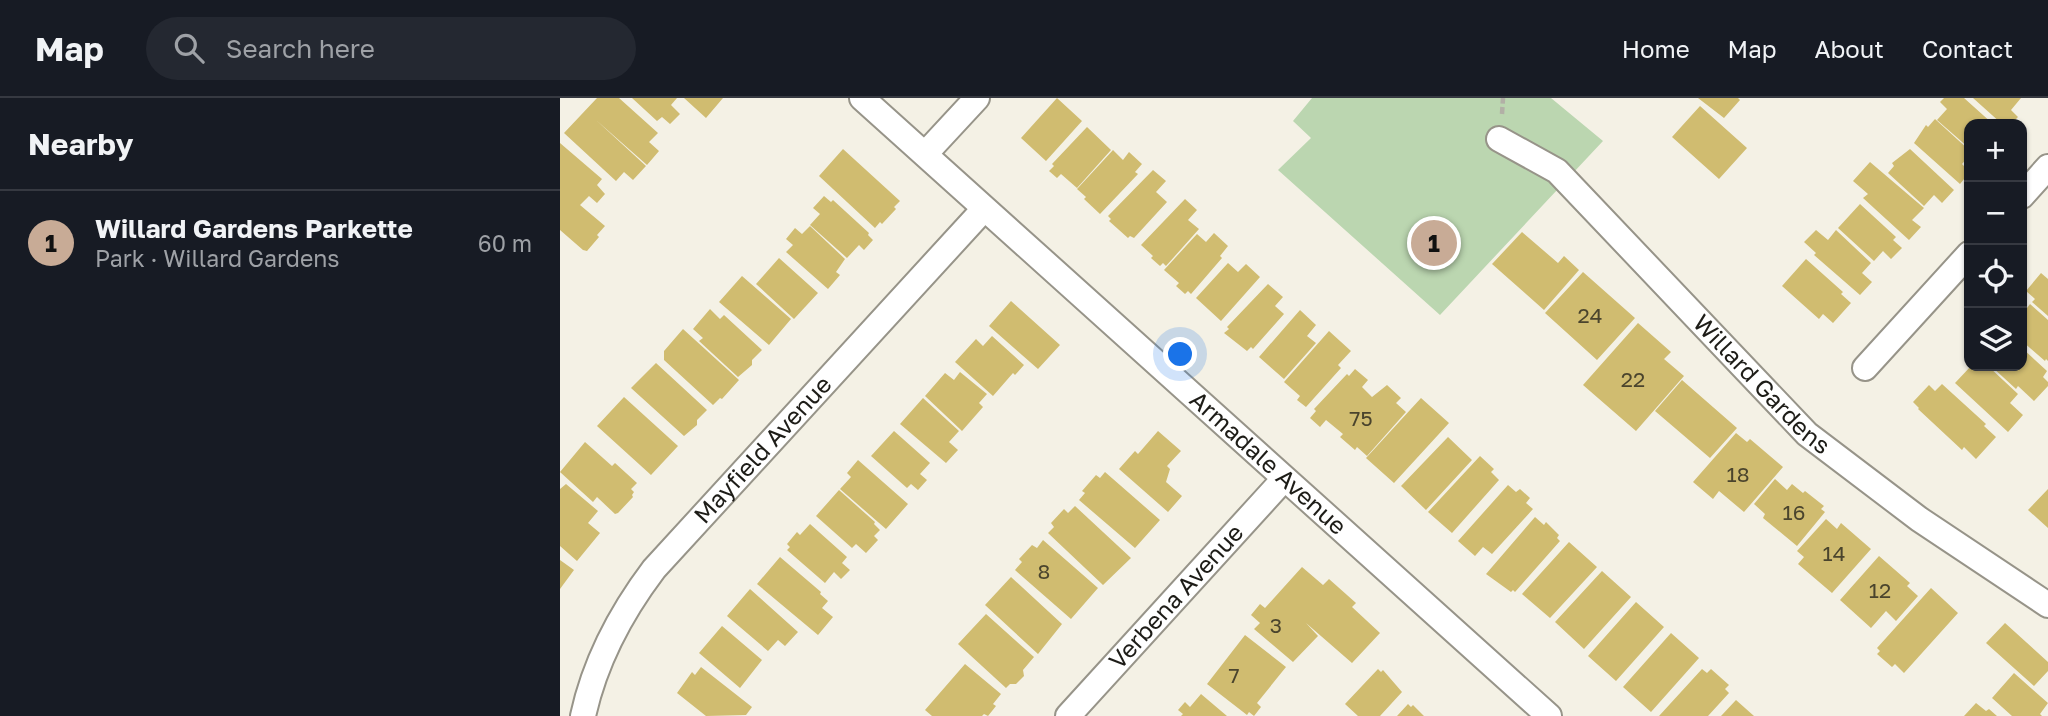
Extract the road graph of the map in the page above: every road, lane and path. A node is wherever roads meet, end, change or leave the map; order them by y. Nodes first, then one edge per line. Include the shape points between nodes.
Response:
1 (862, 98) edge
2 (978, 98) edge
3 (1499, 139) dead end
4 (926, 153) junction
5 (2048, 167) edge
6 (2027, 190) edge
7 (984, 209) junction
8 (1964, 260) edge
9 (1866, 368) dead end
10 (1284, 479) junction
11 (2048, 605) edge
12 (583, 716) edge
13 (1068, 716) edge
14 (1549, 716) edge

1 - 4 street, Armadale Avenue
2 - 4 street
3 - 11 street, Willard Gardens via 1557,170 1807,434 1919,519
4 - 7 street, Armadale Avenue
5 - 6 street
7 - 10 street, Armadale Avenue
7 - 12 street, Mayfield Avenue via 654,569 630,600 610,639 591,682
8 - 9 street
10 - 13 street, Verbena Avenue
10 - 14 street, Armadale Avenue

